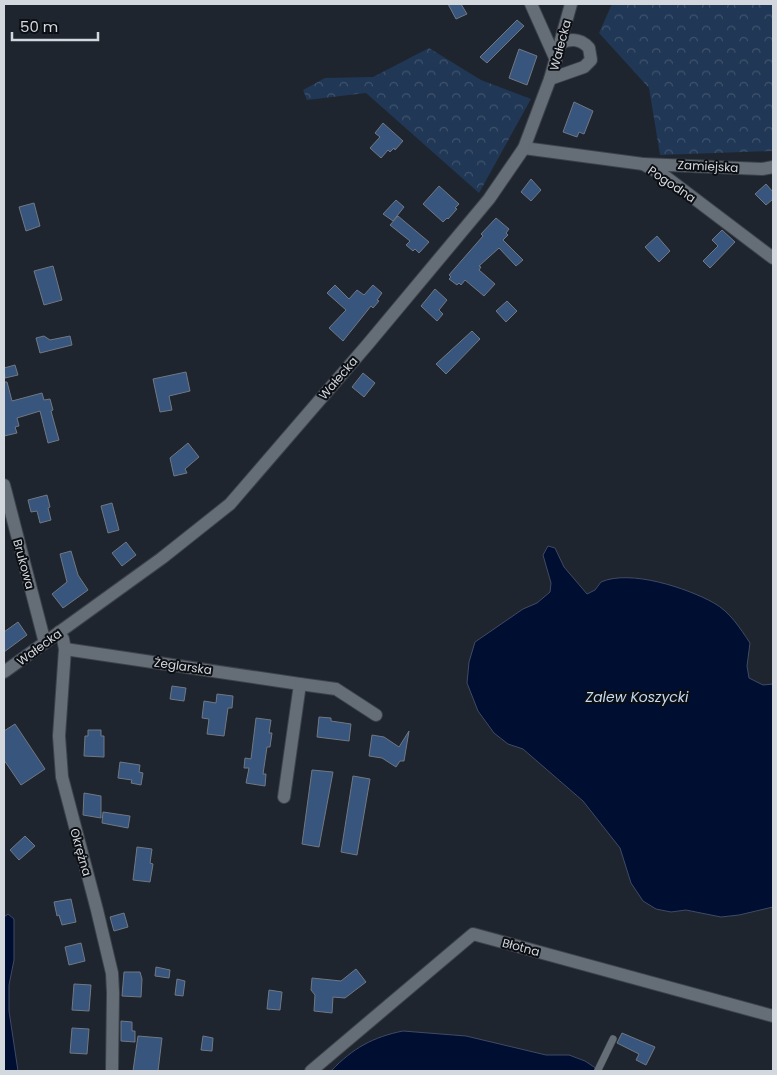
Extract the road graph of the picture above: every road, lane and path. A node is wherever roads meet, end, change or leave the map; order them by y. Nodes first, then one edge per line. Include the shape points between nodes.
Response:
1 (531, 4) edge
2 (571, 4) edge
3 (561, 43) junction
4 (556, 60) junction
5 (550, 79) junction
6 (524, 148) junction
7 (643, 164) junction
8 (773, 167) edge
9 (773, 258) edge
10 (4, 485) edge
11 (59, 632) junction
12 (45, 643) junction
13 (65, 649) junction
14 (4, 672) edge
15 (300, 684) junction
16 (376, 714) dead end
17 (284, 796) dead end
18 (773, 1016) edge
19 (613, 1039) dead end
20 (598, 1070) dead end
21 (112, 1071) edge
22 (310, 1071) edge

1 - 4 street
2 - 3 street, Wałecka
3 - 4 street, Wałecka
3 - 5 street via 582,42 590,48 591,60 584,67
4 - 5 street, Wałecka
5 - 6 street, Wałecka
6 - 7 street, Pogodna
6 - 11 street, Wałecka via 489,199 230,504
7 - 8 street, Zamiejska
7 - 9 street, Pogodna via 666,177
10 - 12 street, Brukowa
11 - 12 street, Wałecka
11 - 13 street, Okrężna
12 - 14 street, Wałecka
13 - 15 street, Żeglarska
13 - 21 street, Okrężna via 59,736 62,777 112,973
15 - 16 street, Żeglarska via 336,690
15 - 17 street
18 - 22 street, Błotna via 473,934
19 - 20 lane

